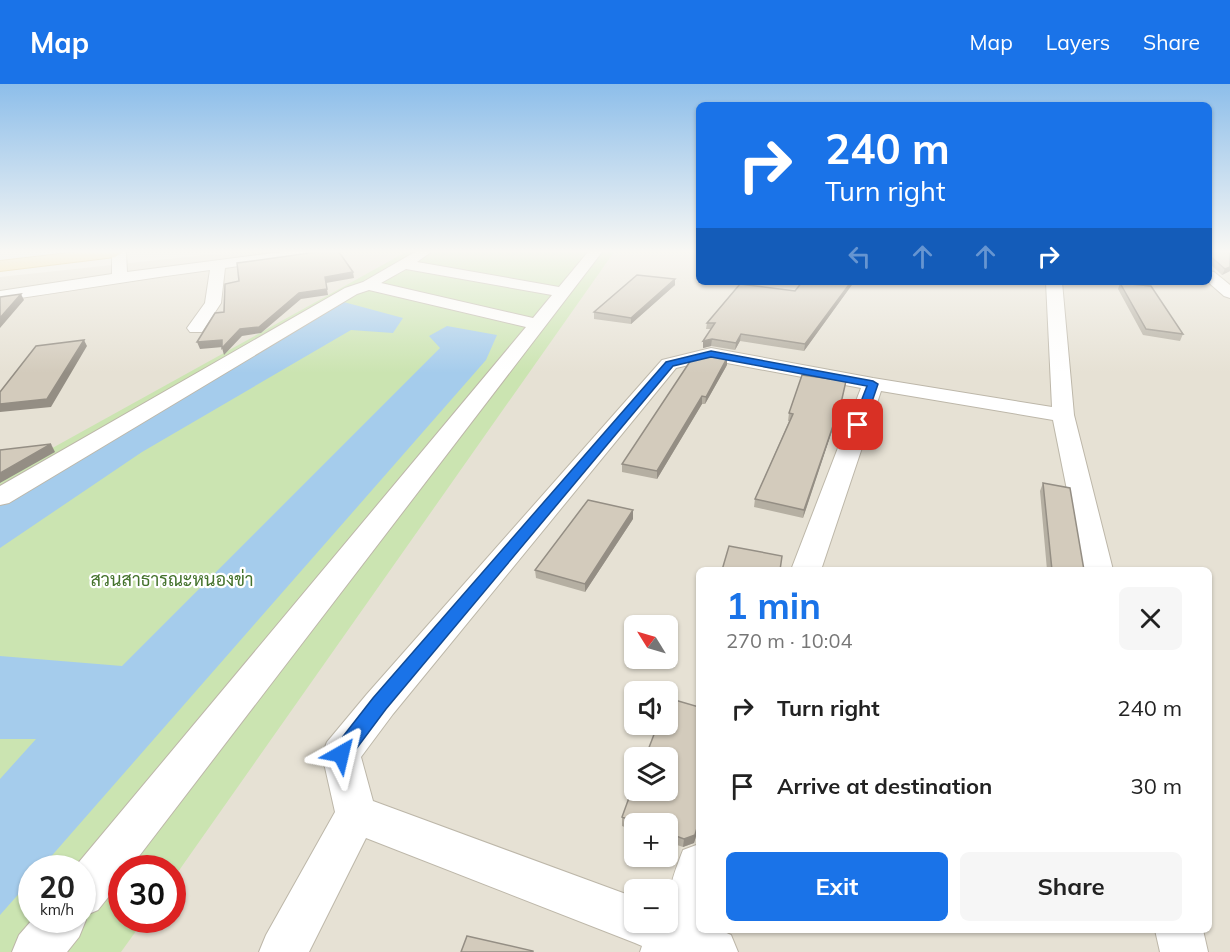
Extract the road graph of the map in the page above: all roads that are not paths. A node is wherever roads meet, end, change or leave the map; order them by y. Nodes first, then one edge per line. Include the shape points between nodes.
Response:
1 (563, 292) edge
2 (26, 293) edge
3 (214, 293) edge
4 (348, 293) edge
5 (401, 293) edge
6 (1054, 293) edge
7 (0, 296) edge
8 (537, 324) junction
9 (196, 328) dead end
10 (873, 384) junction
11 (1063, 415) junction
12 (0, 497) edge
13 (807, 567) edge
14 (1097, 567) edge
15 (356, 814) junction
16 (696, 872) edge
17 (96, 876) edge
18 (51, 933) edge
19 (1180, 933) edge
20 (666, 936) edge
21 (36, 952) edge
22 (284, 952) edge
23 (1184, 952) edge

1 - 8 street
2 - 7 street
3 - 9 street via 213,303
4 - 12 street
5 - 8 street
6 - 11 street
8 - 17 street
10 - 11 street
10 - 13 street
10 - 15 street via 711,354 669,364 341,754
11 - 14 street
15 - 20 street
15 - 22 street
16 - 20 street
18 - 21 street
19 - 23 street

